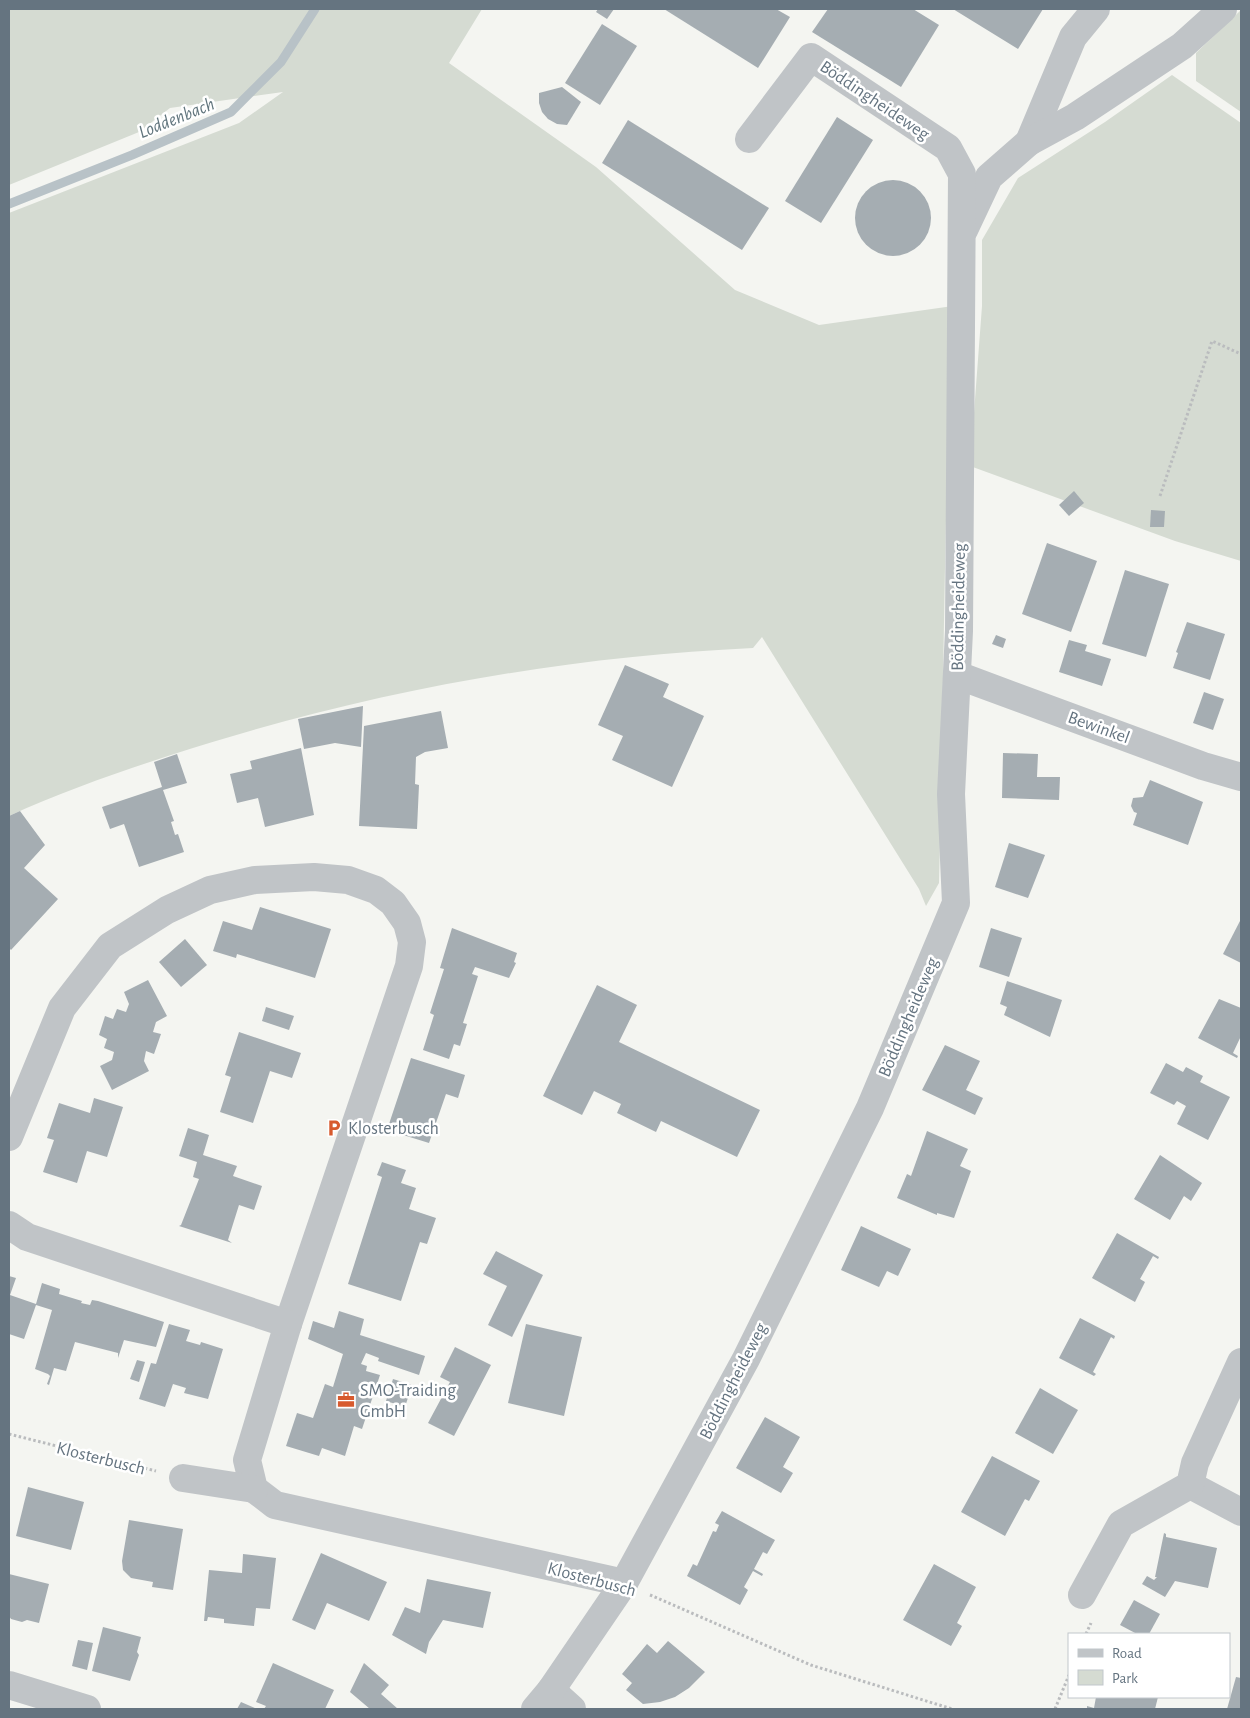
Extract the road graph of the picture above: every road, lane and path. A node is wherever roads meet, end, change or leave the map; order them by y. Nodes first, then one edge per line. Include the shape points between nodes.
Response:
1 (1096, 9) edge
2 (1224, 9) edge
3 (750, 139) dead end
4 (1029, 142) junction
5 (960, 238) junction
6 (1241, 354) edge
7 (1160, 496) dead end
8 (957, 675) junction
9 (1241, 777) edge
10 (9, 1137) edge
11 (9, 1225) edge
12 (288, 1324) junction
13 (1241, 1362) edge
14 (9, 1434) edge
15 (183, 1478) joint
16 (1190, 1485) junction
17 (254, 1489) junction
18 (1241, 1512) edge
19 (624, 1583) junction
20 (1082, 1595) dead end
21 (1091, 1623) dead end
22 (1086, 1633) edge
23 (1068, 1678) edge
24 (9, 1685) edge
25 (543, 1700) edge
26 (87, 1709) edge
27 (572, 1709) edge
28 (952, 1709) edge
29 (1054, 1709) edge

1 - 4 street, Böddingheideweg via 1073,37
2 - 4 street, Böddingheideweg via 1182,46 1075,117
3 - 5 street, Böddingheideweg via 811,57 948,148 962,174
4 - 5 street, Böddingheideweg via 989,177
5 - 8 street, Böddingheideweg
6 - 7 path via 1212,341
8 - 9 street, Bewinkel
8 - 19 street, Böddingheideweg via 951,794 956,903 870,1108 746,1359
10 - 12 street via 62,1008 110,946 167,910 210,890 255,880 314,877 348,880 376,890 393,903 407,923 412,942 409,966
11 - 12 street via 27,1238
12 - 17 street via 247,1460
13 - 16 street via 1195,1463
14 - 15 path, Klosterbusch
15 - 17 street
16 - 18 street
16 - 20 street via 1121,1524
17 - 19 street, Klosterbusch via 275,1506
19 - 25 street, Böddingheideweg
19 - 28 path, Klosterbusch via 811,1665
21 - 22 path
23 - 29 path
24 - 26 street
25 - 27 street

